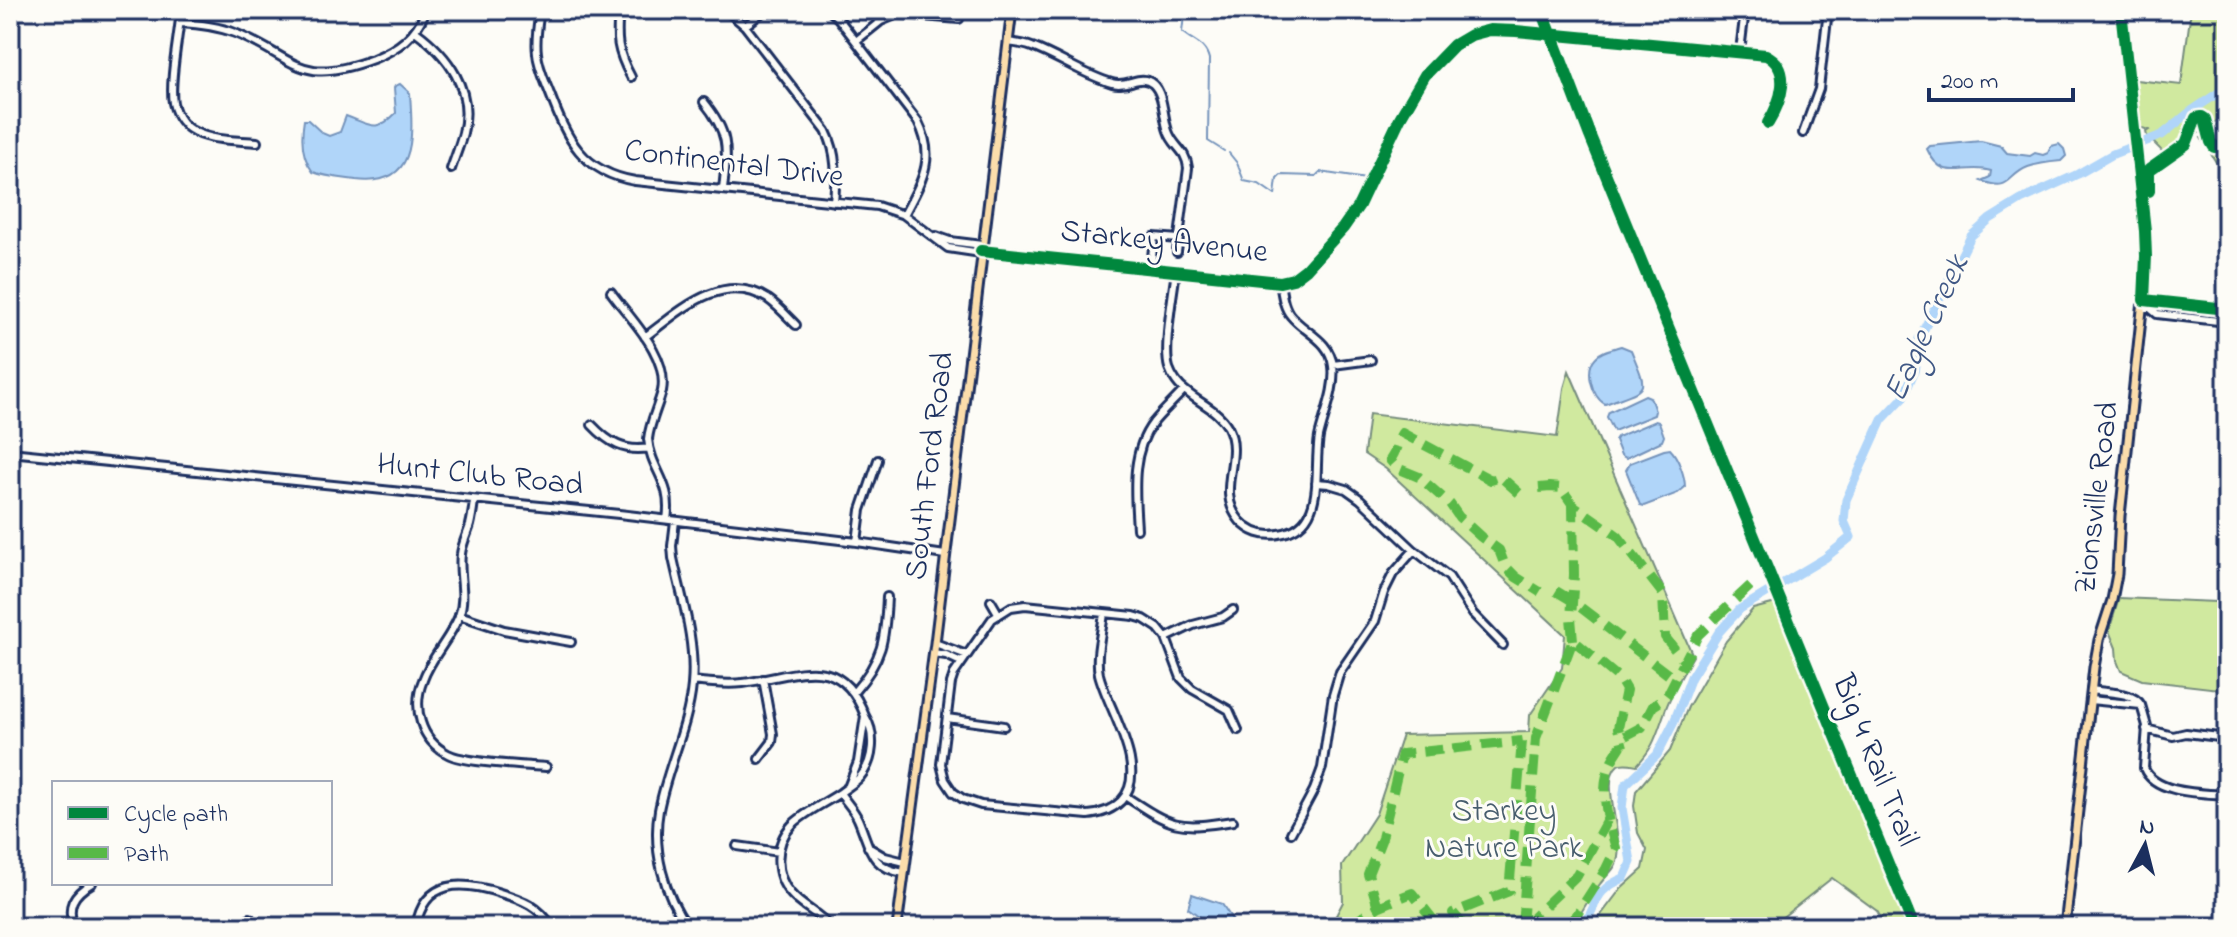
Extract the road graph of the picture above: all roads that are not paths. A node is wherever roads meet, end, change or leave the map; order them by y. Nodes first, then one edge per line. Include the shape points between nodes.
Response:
1 (181, 10) edge
2 (426, 10) edge
3 (540, 10) edge
4 (619, 10) edge
5 (726, 10) edge
6 (765, 10) edge
7 (829, 10) edge
8 (1012, 10) edge
9 (1745, 10) edge
10 (1828, 10) edge
11 (2121, 10) edge
12 (959, 19) dead end
13 (180, 23) junction
14 (745, 26) junction
15 (415, 31) junction
16 (856, 41) junction
17 (1008, 42) junction
18 (1740, 51) junction
19 (631, 77) dead end
20 (704, 102) dead end
21 (1768, 123) dead end
22 (1803, 133) dead end
23 (257, 142) dead end
24 (451, 169) dead end
25 (723, 190) junction
26 (834, 202) junction
27 (904, 215) junction
28 (933, 235) joint
29 (1179, 239) junction
30 (981, 250) junction
31 (1177, 252) dead end
32 (1151, 268) junction
33 (1176, 271) junction
34 (1280, 282) junction
35 (611, 292) dead end
36 (2147, 309) junction
37 (2227, 315) edge
38 (2227, 322) edge
39 (796, 325) dead end
40 (645, 337) junction
41 (1371, 360) dead end
42 (1333, 365) junction
43 (1184, 390) junction
44 (592, 425) dead end
45 (649, 448) junction
46 (10, 452) edge
47 (878, 460) dead end
48 (1316, 483) junction
49 (474, 501) junction
50 (671, 520) junction
51 (1137, 529) dead end
52 (857, 542) junction
53 (1414, 550) junction
54 (945, 555) junction
55 (887, 597) dead end
56 (991, 601) dead end
57 (1233, 610) dead end
58 (998, 613) junction
59 (1104, 613) junction
60 (459, 615) junction
61 (1166, 638) junction
62 (571, 642) dead end
63 (935, 643) junction
64 (1503, 645) dead end
65 (933, 653) junction
66 (967, 655) junction
67 (961, 662) junction
68 (763, 679) junction
69 (693, 681) junction
70 (2091, 690) junction
71 (854, 692) junction
72 (2090, 700) junction
73 (2141, 705) junction
74 (865, 716) junction
75 (947, 718) junction
76 (1004, 726) dead end
77 (2146, 729) junction
78 (1238, 730) dead end
79 (2226, 743) edge
80 (759, 759) dead end
81 (546, 767) dead end
82 (849, 785) junction
83 (840, 793) junction
84 (2227, 795) edge
85 (1125, 796) junction
86 (1233, 821) dead end
87 (1291, 833) dead end
88 (737, 846) dead end
89 (868, 847) junction
90 (779, 852) junction
91 (905, 862) junction
92 (904, 873) junction
93 (88, 885) edge
94 (250, 918) dead end
95 (683, 926) edge
96 (74, 927) edge
97 (188, 927) edge
98 (416, 927) edge
99 (552, 927) edge
100 (830, 927) edge
101 (897, 927) edge
102 (2065, 927) edge

1 - 13 street
2 - 15 street
3 - 25 street, Continental Drive via 538,62 563,128 583,157 626,180
4 - 19 street via 617,45
5 - 14 street
6 - 14 street
7 - 16 street
8 - 17 main road, South Ford Road
9 - 18 street
10 - 22 street via 1819,89
11 - 36 main road, Zionsville Road
12 - 16 street via 898,14
13 - 15 street via 231,31 290,63 317,71 348,68 386,54
13 - 23 street via 172,90 179,118 206,136
14 - 26 street via 829,137 837,165
15 - 24 street via 444,56 462,89 464,131
16 - 27 street via 924,133 924,174
17 - 29 street via 1030,46 1106,82 1152,83 1168,133 1187,158
17 - 30 main road, South Ford Road
18 - 21 street, Starkey Avenue via 1770,56 1780,67 1782,85
18 - 34 street, Starkey Avenue via 1516,31 1471,35 1425,75 1343,228 1297,276
20 - 25 street via 727,147
25 - 26 street, Continental Drive
26 - 27 street, Continental Drive
27 - 28 street, Continental Drive
28 - 30 street, Starkey Avenue
29 - 31 street
29 - 32 street via 1154,237
30 - 32 street, Starkey Avenue
30 - 54 main road, South Ford Road
32 - 33 street, Starkey Avenue
33 - 34 street, Starkey Avenue
33 - 43 street via 1167,352 1169,368
34 - 42 street via 1288,311 1323,343
35 - 40 street
36 - 37 street
36 - 38 street
36 - 70 main road, Zionsville Road via 2117,574
39 - 40 street via 763,297 726,290 696,300
40 - 45 street via 657,355 663,380
41 - 42 street
42 - 48 street
43 - 48 street via 1217,413 1230,432 1229,497 1246,526 1266,535 1293,530 1311,510
43 - 51 street via 1153,424 1139,452
44 - 45 street via 618,446
45 - 50 street via 669,498
46 - 49 street, Hunt Club Road
47 - 52 street via 861,510
48 - 53 street via 1353,493
49 - 50 street, Hunt Club Road
49 - 60 street via 460,559
50 - 52 street, Hunt Club Road
50 - 69 street
52 - 54 street, Hunt Club Road
53 - 64 street via 1449,577 1473,614
53 - 87 street via 1393,574 1375,621 1340,672 1322,768
54 - 63 main road, South Ford Road
55 - 71 street via 879,655
56 - 58 street
57 - 61 street
58 - 59 street via 1025,605
58 - 66 street
59 - 61 street via 1144,619
59 - 85 street via 1098,666 1131,759
60 - 62 street via 504,630
60 - 81 street via 418,694 428,737 448,754
61 - 78 street via 1181,678 1229,710
63 - 65 main road, South Ford Road
63 - 66 street
65 - 67 street
65 - 91 main road, South Ford Road
66 - 67 street
67 - 75 street via 951,683
68 - 69 street via 731,684
68 - 71 street via 816,672
68 - 80 street via 773,734
69 - 95 street via 658,819 664,877
70 - 72 main road, Zionsville Road
70 - 73 street via 2133,696
71 - 74 street
72 - 73 street
72 - 102 main road, Zionsville Road
73 - 77 street
74 - 82 street
74 - 82 street via 872,731 870,759
75 - 76 street
75 - 85 street via 942,772 963,799 1088,815 1110,809
77 - 79 street via 2173,736 2219,737
77 - 84 street via 2144,768 2152,781 2188,792
82 - 83 street
83 - 89 street via 856,815
83 - 90 street via 792,825
85 - 86 street via 1179,825
88 - 90 street
89 - 91 street
89 - 92 street via 882,865
90 - 100 street via 779,872 788,890
91 - 92 main road, South Ford Road
92 - 101 main road, South Ford Road
93 - 96 street via 70,904
94 - 97 street
98 - 99 street via 434,894 465,884 526,902

